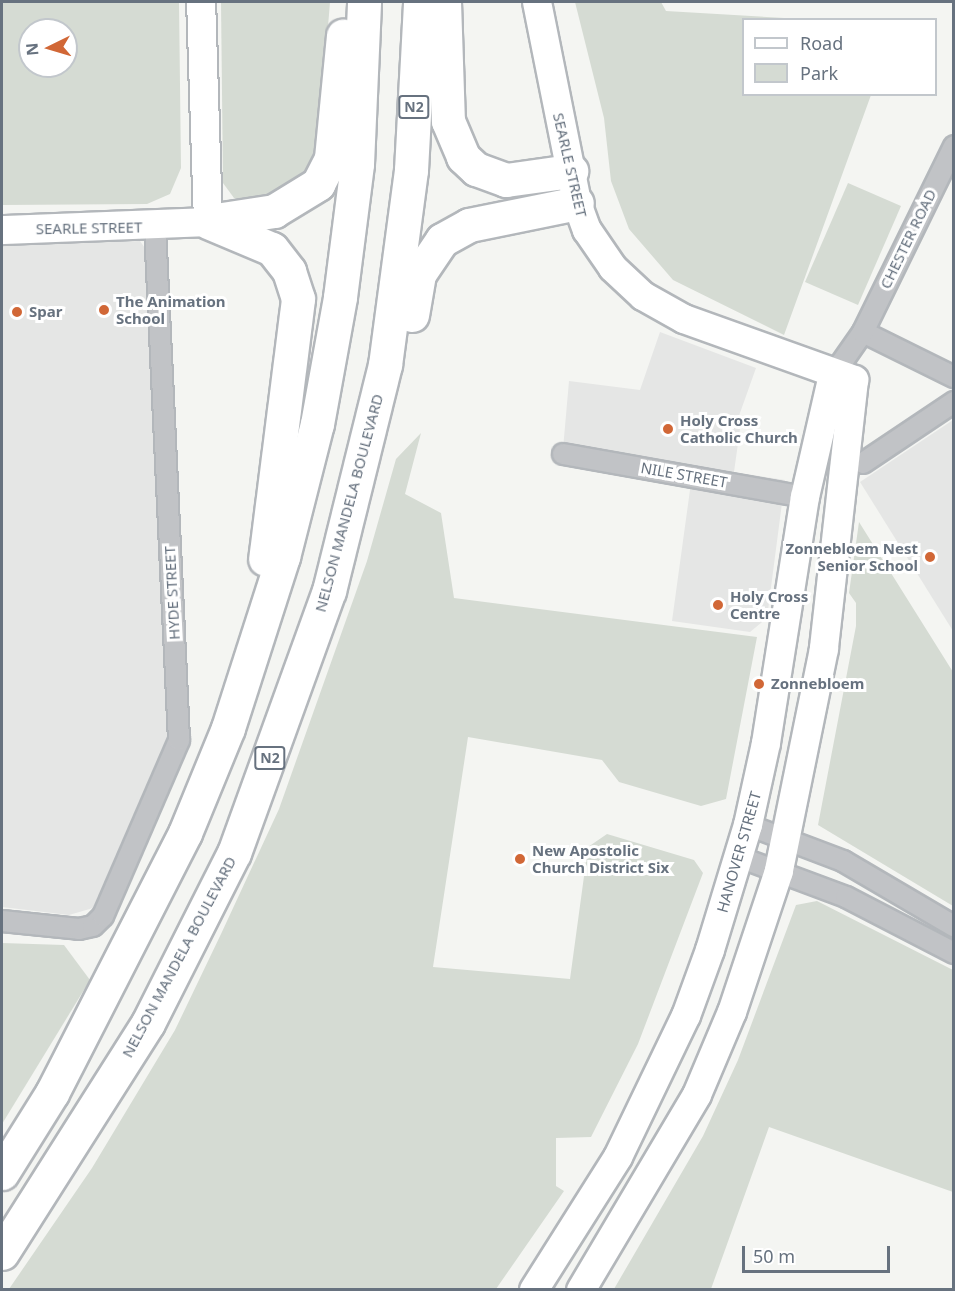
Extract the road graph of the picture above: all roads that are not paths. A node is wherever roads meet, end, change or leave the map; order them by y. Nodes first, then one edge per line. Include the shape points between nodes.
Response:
1 (201, 2) edge
2 (346, 2) edge
3 (364, 2) edge
4 (420, 2) edge
5 (444, 2) edge
6 (537, 2) edge
7 (954, 146) edge
8 (571, 171) junction
9 (577, 203) junction
10 (208, 222) junction
11 (155, 227) junction
12 (2, 230) edge
13 (863, 332) junction
14 (844, 377) junction
15 (954, 377) edge
16 (954, 402) edge
17 (563, 454) dead end
18 (863, 463) dead end
19 (805, 497) junction
20 (329, 591) junction
21 (228, 728) junction
22 (748, 825) junction
23 (786, 838) junction
24 (739, 857) junction
25 (779, 871) junction
26 (2, 921) edge
27 (954, 926) edge
28 (954, 953) edge
29 (2, 1173) edge
30 (2, 1253) edge
31 (534, 1290) edge
32 (581, 1290) edge

1 - 10 street
2 - 10 highway via 331,158 318,184 274,211 223,215
3 - 21 highway via 357,164 331,349 300,499
4 - 20 highway, NELSON MANDELA BOULEVARD / N2 via 411,170 385,365
5 - 8 highway via 448,121 463,157 476,169 506,180
6 - 8 street, SEARLE STREET
7 - 13 street, CHESTER ROAD
8 - 9 street, SEARLE STREET
9 - 14 street, SEARLE STREET via 598,251 643,296 710,330
9 - 20 highway via 469,225 442,240 419,274 401,381 367,515
10 - 11 street, SEARLE STREET
10 - 21 highway via 272,249 289,271 298,299 267,550
11 - 12 street, SEARLE STREET
11 - 26 street, HYDE STREET via 179,740 103,916 93,926 79,929
13 - 14 street, CHESTER ROAD
13 - 15 street
14 - 19 street, HANOVER STREET
14 - 23 street via 824,649
16 - 18 street
17 - 19 street, NILE STREET
19 - 22 street, HANOVER STREET via 786,640
20 - 30 highway, NELSON MANDELA BOULEVARD / N2 via 234,854 148,1023
21 - 29 highway via 140,929 52,1093
22 - 23 street
22 - 24 street, HANOVER STREET
23 - 25 street
23 - 27 street via 843,861
24 - 25 street
24 - 31 street, HANOVER STREET via 671,1050 618,1156
25 - 28 street via 846,897
25 - 32 street via 732,1012 697,1095

